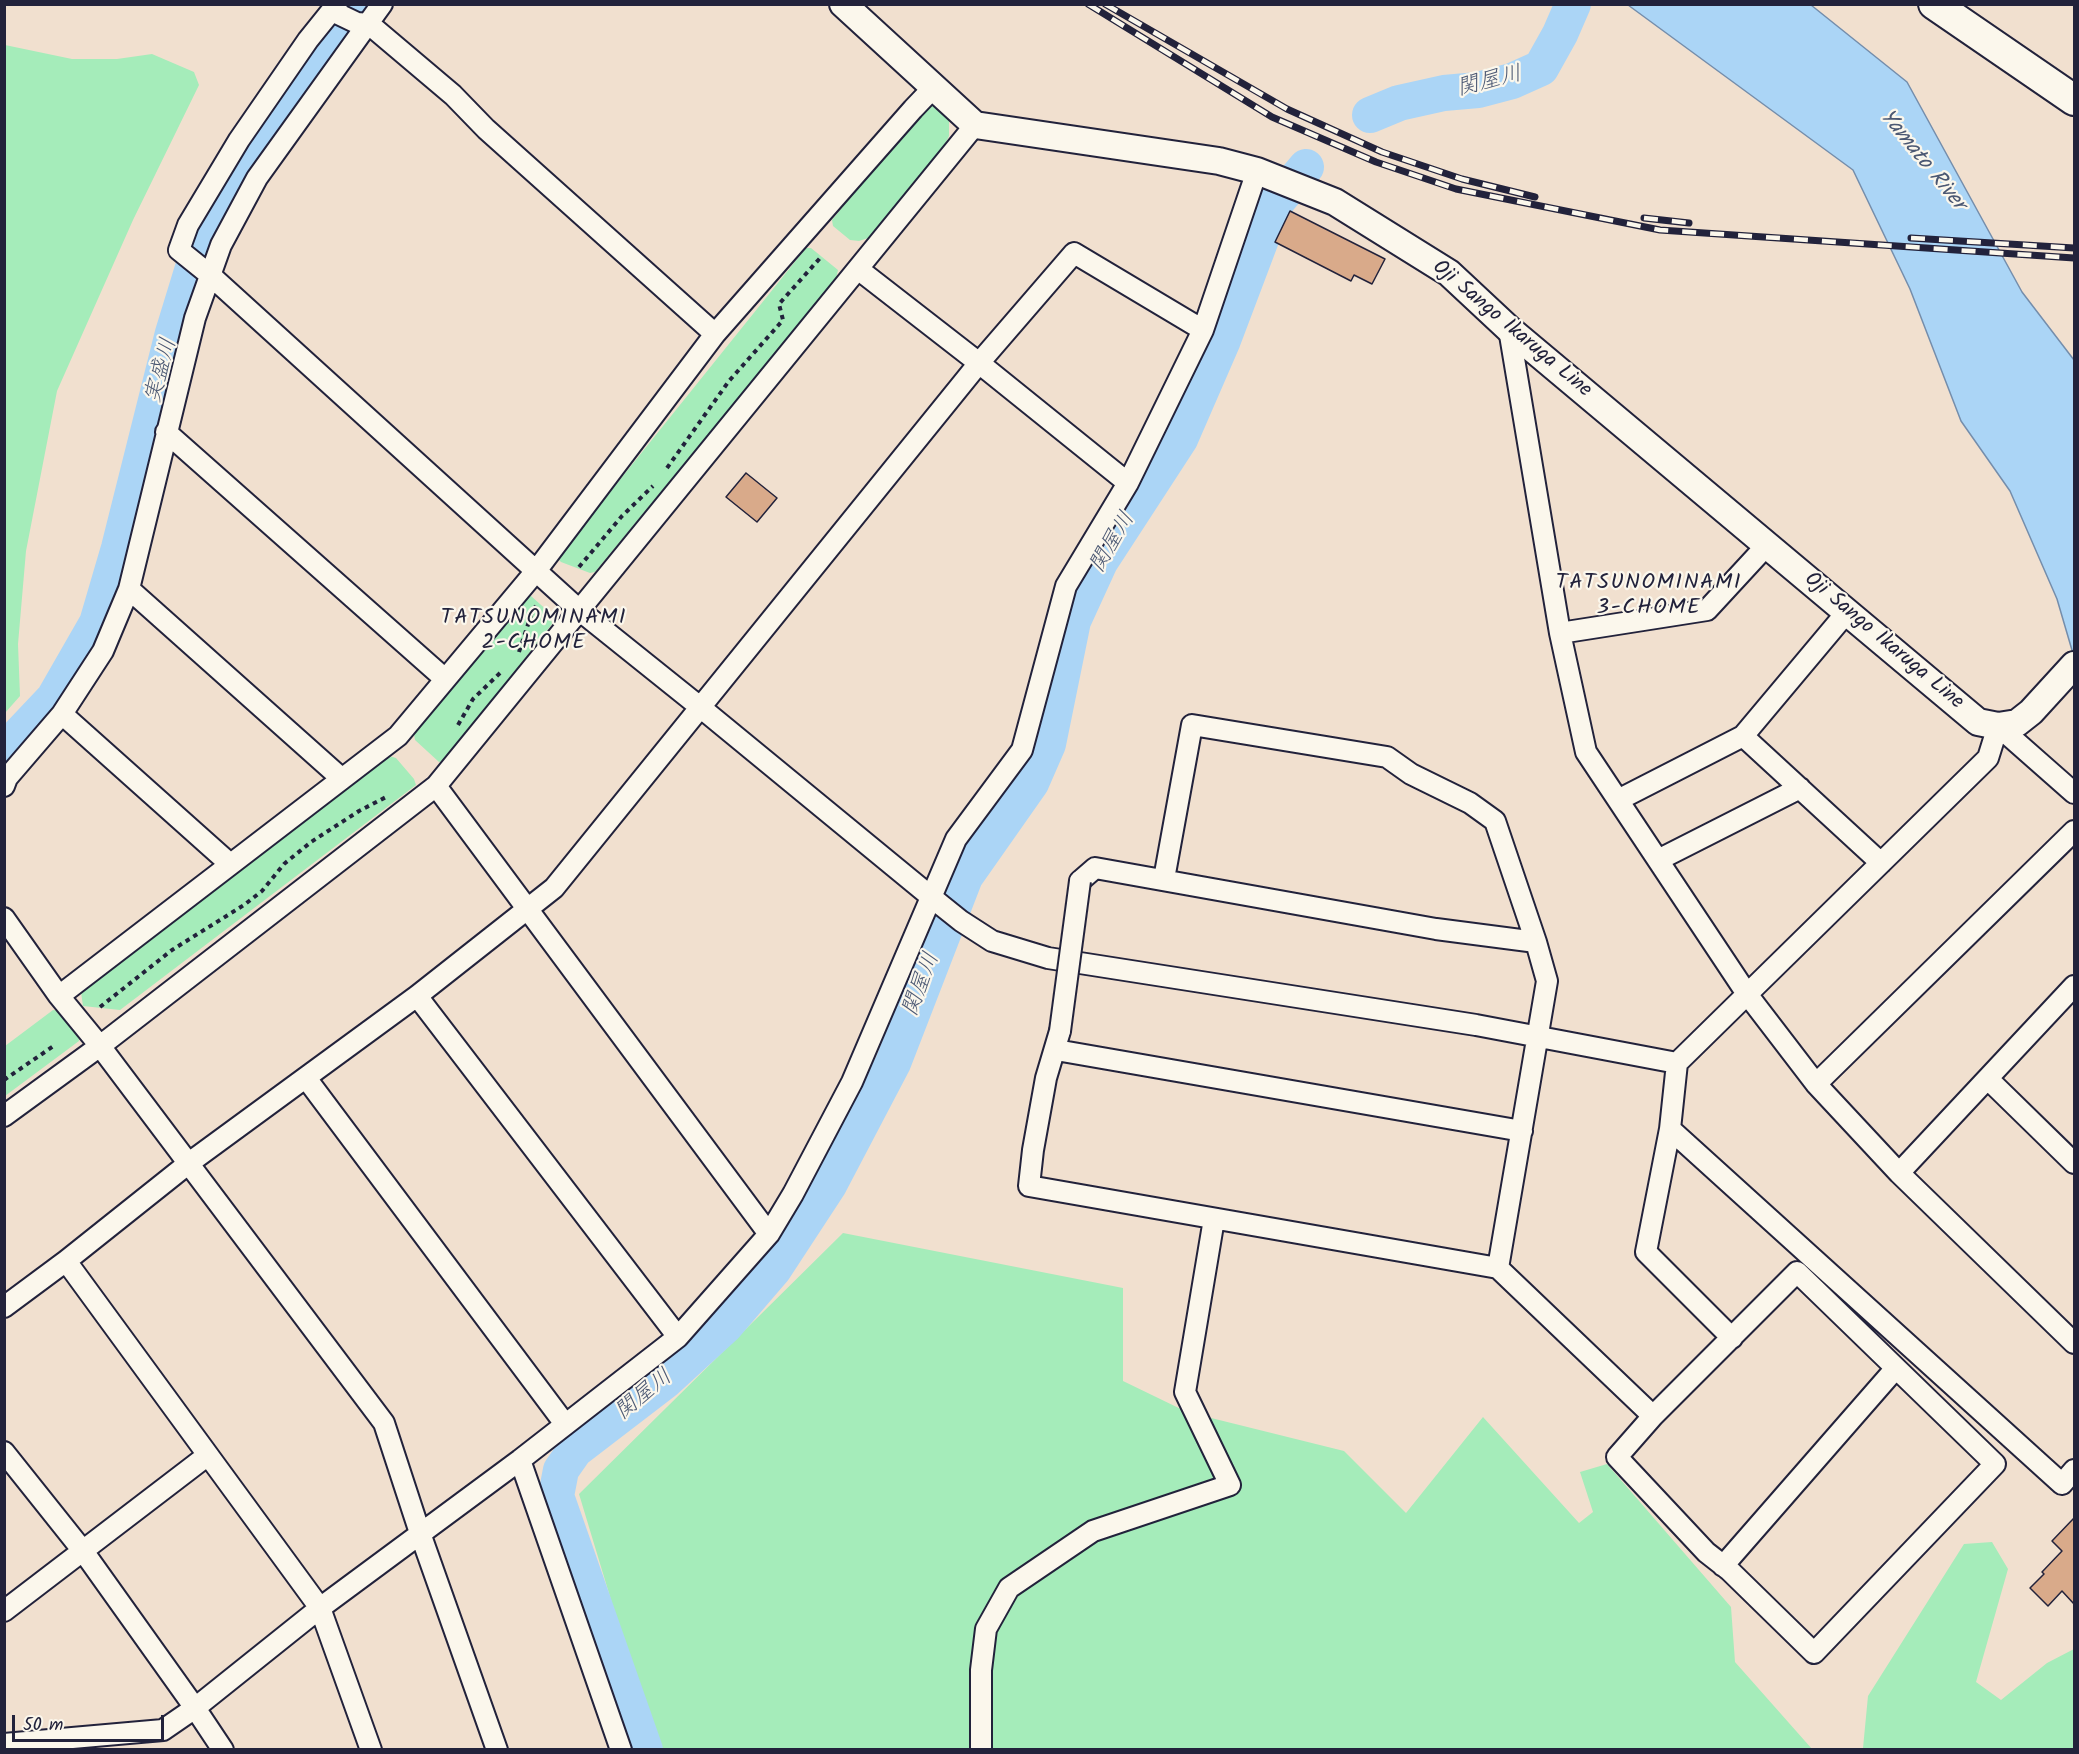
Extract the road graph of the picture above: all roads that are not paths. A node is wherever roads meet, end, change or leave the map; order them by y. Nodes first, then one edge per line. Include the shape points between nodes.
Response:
1 (382, 4) edge
2 (843, 4) edge
3 (1934, 4) edge
4 (335, 8) edge
5 (363, 23) junction
6 (934, 87) junction
7 (2074, 100) edge
8 (975, 125) junction
9 (1278, 179) junction
10 (858, 268) junction
11 (205, 272) junction
12 (1509, 329) junction
13 (1203, 330) junction
14 (716, 334) junction
15 (980, 363) junction
16 (166, 432) junction
17 (1128, 483) junction
18 (1767, 545) junction
19 (536, 571) junction
20 (129, 589) junction
21 (579, 610) junction
22 (1847, 612) junction
23 (1560, 633) junction
24 (2074, 665) edge
25 (445, 679) junction
26 (700, 707) junction
27 (62, 714) junction
28 (1998, 726) junction
29 (1743, 736) junction
30 (341, 778) junction
31 (4, 786) edge
32 (436, 786) junction
33 (1800, 788) junction
34 (2074, 792) edge
35 (1618, 800) junction
36 (2074, 831) edge
37 (1658, 860) junction
38 (1881, 863) junction
39 (230, 864) junction
40 (1164, 879) junction
41 (937, 901) junction
42 (527, 910) junction
43 (4, 918) edge
44 (1536, 942) junction
45 (2074, 986) edge
46 (1747, 994) junction
47 (59, 996) junction
48 (417, 996) junction
49 (1537, 1036) junction
50 (1058, 1040) junction
51 (100, 1046) junction
52 (1677, 1063) junction
53 (306, 1078) junction
54 (1988, 1079) junction
55 (1816, 1084) junction
56 (4, 1116) edge
57 (1670, 1129) junction
58 (1522, 1131) junction
59 (2074, 1162) edge
60 (189, 1163) junction
61 (1899, 1173) junction
62 (1214, 1219) junction
63 (769, 1234) junction
64 (66, 1261) junction
65 (1498, 1268) junction
66 (4, 1306) edge
67 (678, 1337) junction
68 (1731, 1338) junction
69 (2074, 1343) edge
70 (1896, 1368) junction
71 (1653, 1416) junction
72 (565, 1424) junction
73 (4, 1452) edge
74 (208, 1455) junction
75 (520, 1461) junction
76 (2074, 1470) edge
77 (420, 1533) junction
78 (82, 1551) junction
79 (1724, 1566) junction
80 (320, 1608) junction
81 (4, 1611) edge
82 (195, 1708) junction
83 (4, 1744) edge
84 (223, 1749) edge
85 (371, 1749) edge
86 (497, 1749) edge
87 (621, 1749) edge
88 (981, 1749) edge

1 - 5 street
2 - 6 main road
3 - 7 highway
4 - 5 street
4 - 11 street via 308,40 239,140 188,225 179,250
5 - 11 street via 257,178
5 - 14 street via 453,95
6 - 8 main road
6 - 14 street
8 - 9 main road, Oji Sango Ikaruga Line via 1219,161
8 - 10 street
9 - 12 main road, Oji Sango Ikaruga Line via 1335,202 1449,273
9 - 13 street
10 - 15 street
10 - 21 street
11 - 16 street
11 - 19 street
12 - 18 main road, Oji Sango Ikaruga Line
12 - 23 street
13 - 15 street via 1074,253
13 - 17 street
14 - 19 street
15 - 17 street
15 - 26 street
16 - 20 street
16 - 25 street
17 - 41 street via 1066,586 1022,750 956,839
18 - 22 main road, Oji Sango Ikaruga Line
18 - 23 street via 1707,610
19 - 21 street
19 - 25 street
20 - 27 street via 103,651
20 - 30 street
21 - 26 street
21 - 32 street
22 - 28 main road, Oji Sango Ikaruga Line via 1978,722
22 - 29 street
23 - 35 street via 1586,752
24 - 28 main road via 2031,712 2017,723
25 - 30 street via 398,736
26 - 41 street
26 - 42 street via 554,888
27 - 31 street
27 - 39 street
28 - 34 street
28 - 38 street via 1988,758
29 - 33 street
29 - 35 street
30 - 39 street
32 - 42 street
32 - 51 street
33 - 37 street
33 - 38 street
35 - 37 street
36 - 55 street
37 - 46 street
38 - 46 street
39 - 47 street
40 - 44 street via 1436,929
40 - 44 street via 1192,725 1387,757 1495,821
40 - 50 street, bridge via 1095,868 1080,882
41 - 49 street via 992,941 1048,958
41 - 63 street via 852,1082
42 - 48 street
42 - 63 street
43 - 47 street
44 - 49 street via 1547,981
45 - 54 street
46 - 52 street
46 - 55 street
47 - 51 street
48 - 53 street
48 - 67 street
49 - 52 street
49 - 58 street
50 - 58 street
50 - 62 street via 1046,1078 1029,1186
51 - 56 street
51 - 60 street
52 - 57 street
53 - 60 street
53 - 72 street
54 - 59 street
54 - 61 street
55 - 61 street
57 - 68 street via 1646,1252
57 - 76 street via 2062,1484
58 - 65 street
60 - 64 street
60 - 77 street via 384,1423
61 - 69 street
62 - 65 street
62 - 88 street via 1185,1392 1230,1485 1093,1531 1009,1588 986,1629 981,1670
63 - 67 street
64 - 66 street
64 - 74 street
65 - 71 street
67 - 72 street
68 - 70 street via 1797,1272
68 - 71 street
70 - 79 street
70 - 79 street via 1995,1464 1814,1653
71 - 79 street via 1617,1457 1706,1552
72 - 75 street
73 - 78 street
74 - 78 street
74 - 80 street
75 - 77 street
75 - 87 street
77 - 80 street
77 - 86 street
78 - 81 street
78 - 82 street
80 - 82 street
80 - 85 street
82 - 83 street via 163,1730
82 - 84 street

